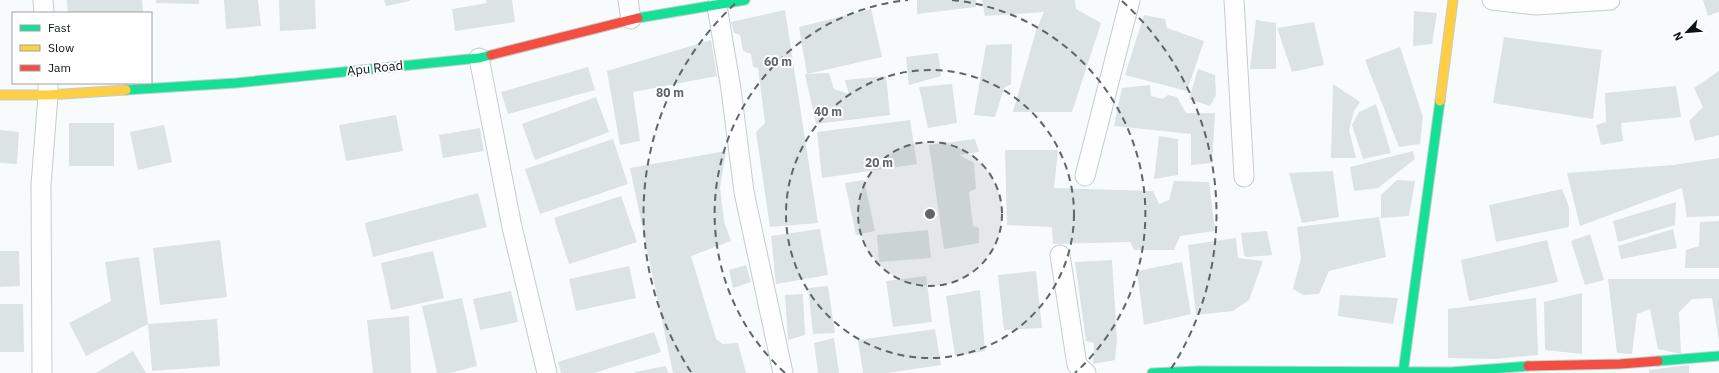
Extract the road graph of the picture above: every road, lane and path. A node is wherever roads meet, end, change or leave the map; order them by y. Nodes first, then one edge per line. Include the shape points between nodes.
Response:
1 (43, 0) edge
2 (628, 0) edge
3 (745, 0) edge
4 (1130, 0) edge
5 (1234, 0) edge
6 (1453, 0) edge
7 (1492, 0) edge
8 (1610, 0) edge
9 (717, 6) junction
10 (44, 12) edge
11 (631, 19) junction
12 (479, 58) junction
13 (48, 89) edge
14 (0, 95) edge
15 (1085, 176) dead end
16 (1244, 177) dead end
17 (1060, 255) dead end
18 (1719, 356) edge
19 (1403, 372) edge
20 (42, 373) edge
21 (547, 373) edge
22 (782, 373) edge
23 (1086, 373) edge
24 (1152, 373) edge

1 - 10 street
2 - 11 street
3 - 9 street, Apu Road
4 - 15 street
5 - 16 street
6 - 19 street
7 - 8 street via 1536,5
9 - 11 street, Apu Road
9 - 22 street via 744,192
11 - 12 street, Apu Road
12 - 13 street, Apu Road via 236,83
12 - 21 street via 512,227
13 - 14 street, Apu Road
13 - 20 street via 41,185
17 - 23 street via 1076,365
18 - 19 street via 1620,364
19 - 24 street

